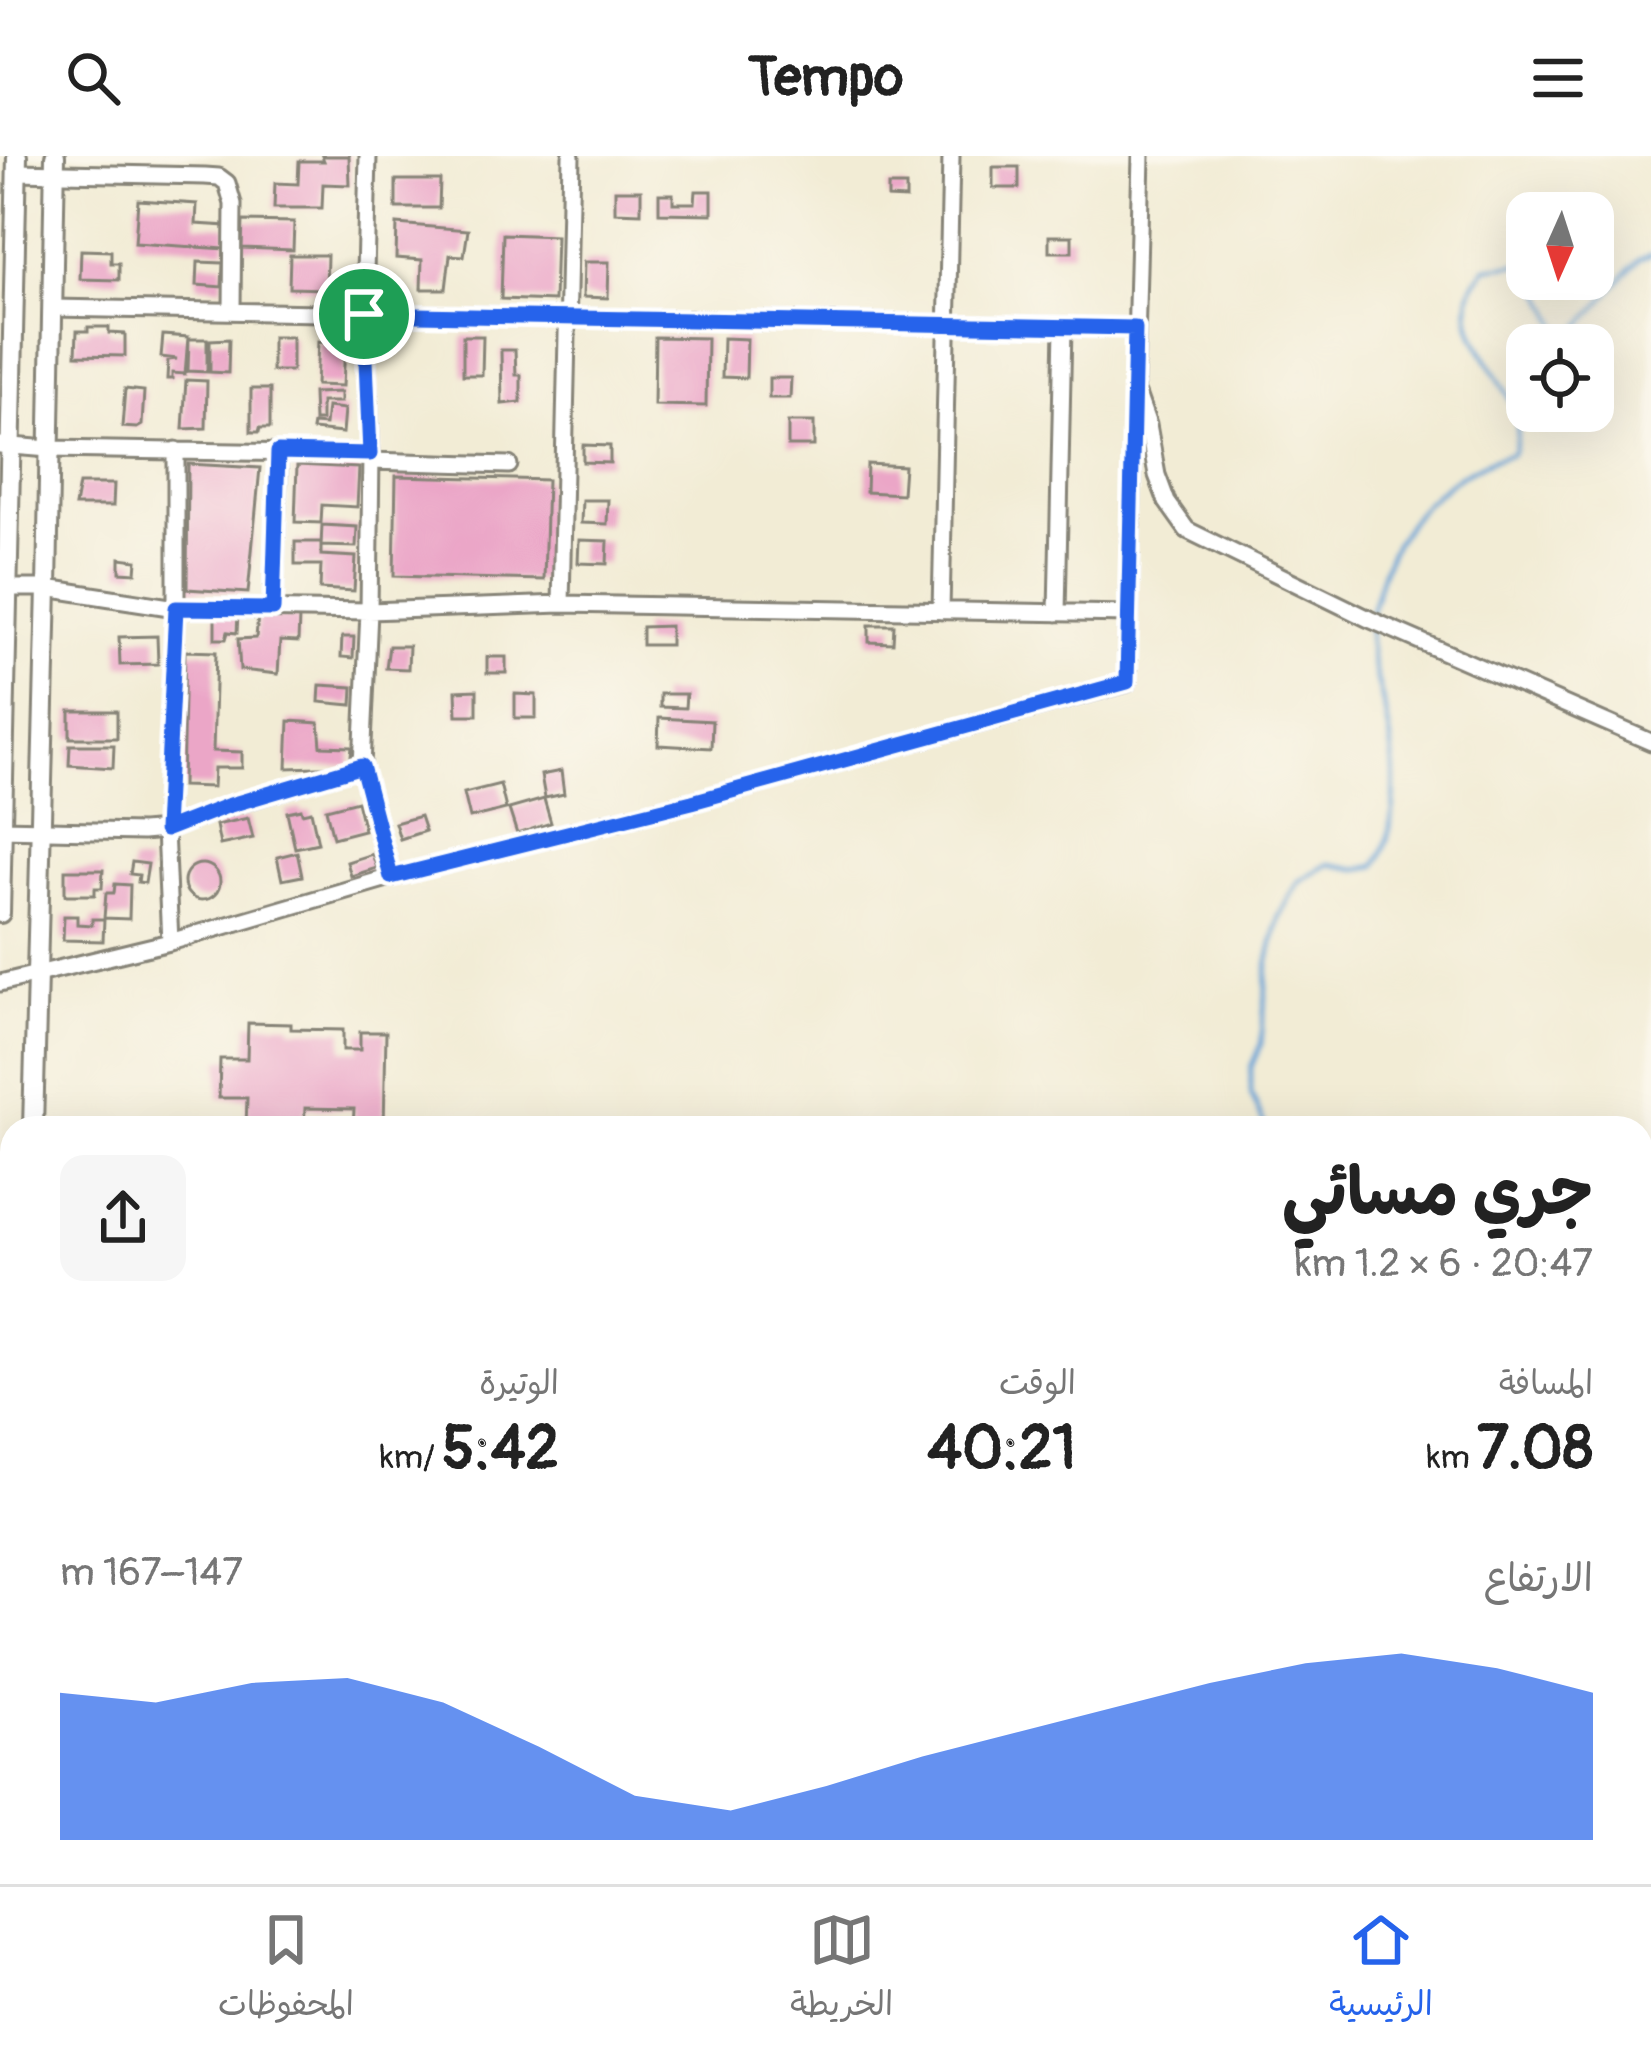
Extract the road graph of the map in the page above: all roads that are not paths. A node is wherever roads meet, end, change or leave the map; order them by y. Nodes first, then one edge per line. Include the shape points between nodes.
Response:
1 (368, 156) edge
2 (572, 156) edge
3 (952, 156) edge
4 (1141, 156) edge
5 (17, 164) edge
6 (55, 164) edge
7 (52, 308) junction
8 (232, 310) junction
9 (364, 314) junction
10 (569, 319) junction
11 (948, 325) junction
12 (1064, 327) junction
13 (1135, 328) junction
14 (1134, 384) junction
15 (6, 446) edge
16 (49, 449) junction
17 (176, 450) junction
18 (278, 452) junction
19 (370, 458) junction
20 (509, 465) dead end
21 (3, 588) edge
22 (47, 589) junction
23 (561, 604) junction
24 (176, 608) junction
25 (273, 609) junction
26 (369, 610) junction
27 (941, 611) junction
28 (1057, 613) junction
29 (1129, 614) junction
30 (1651, 742) edge
31 (362, 766) junction
32 (1, 829) edge
33 (165, 830) junction
34 (40, 831) junction
35 (391, 877) junction
36 (0, 913) edge
37 (170, 942) junction
38 (36, 976) junction
39 (0, 982) edge
40 (33, 1116) edge

1 - 9 street
2 - 10 street
3 - 11 street
4 - 13 street
5 - 6 street
5 - 15 street
6 - 7 street
6 - 8 street via 227,183
7 - 8 street
7 - 16 street
8 - 9 street
9 - 10 street
9 - 19 street
10 - 11 street
10 - 23 street
11 - 12 street
11 - 27 street
12 - 13 street
12 - 28 street
13 - 14 street
14 - 29 street
14 - 30 street via 1156,475 1187,530
15 - 16 street
15 - 21 street
16 - 17 street
16 - 22 street
17 - 18 street
17 - 24 street
18 - 19 street
18 - 25 street
19 - 20 street
19 - 26 street
21 - 22 street
21 - 32 street
22 - 24 street
22 - 34 street
23 - 26 street
23 - 27 street
24 - 25 street
24 - 33 street
25 - 26 street
26 - 31 street
27 - 28 street
28 - 29 street
29 - 35 street via 1127,682
31 - 33 street
31 - 35 street
32 - 34 street
32 - 36 street
33 - 34 street
33 - 37 street
34 - 38 street
35 - 37 street
37 - 38 street
38 - 39 street
38 - 40 street

